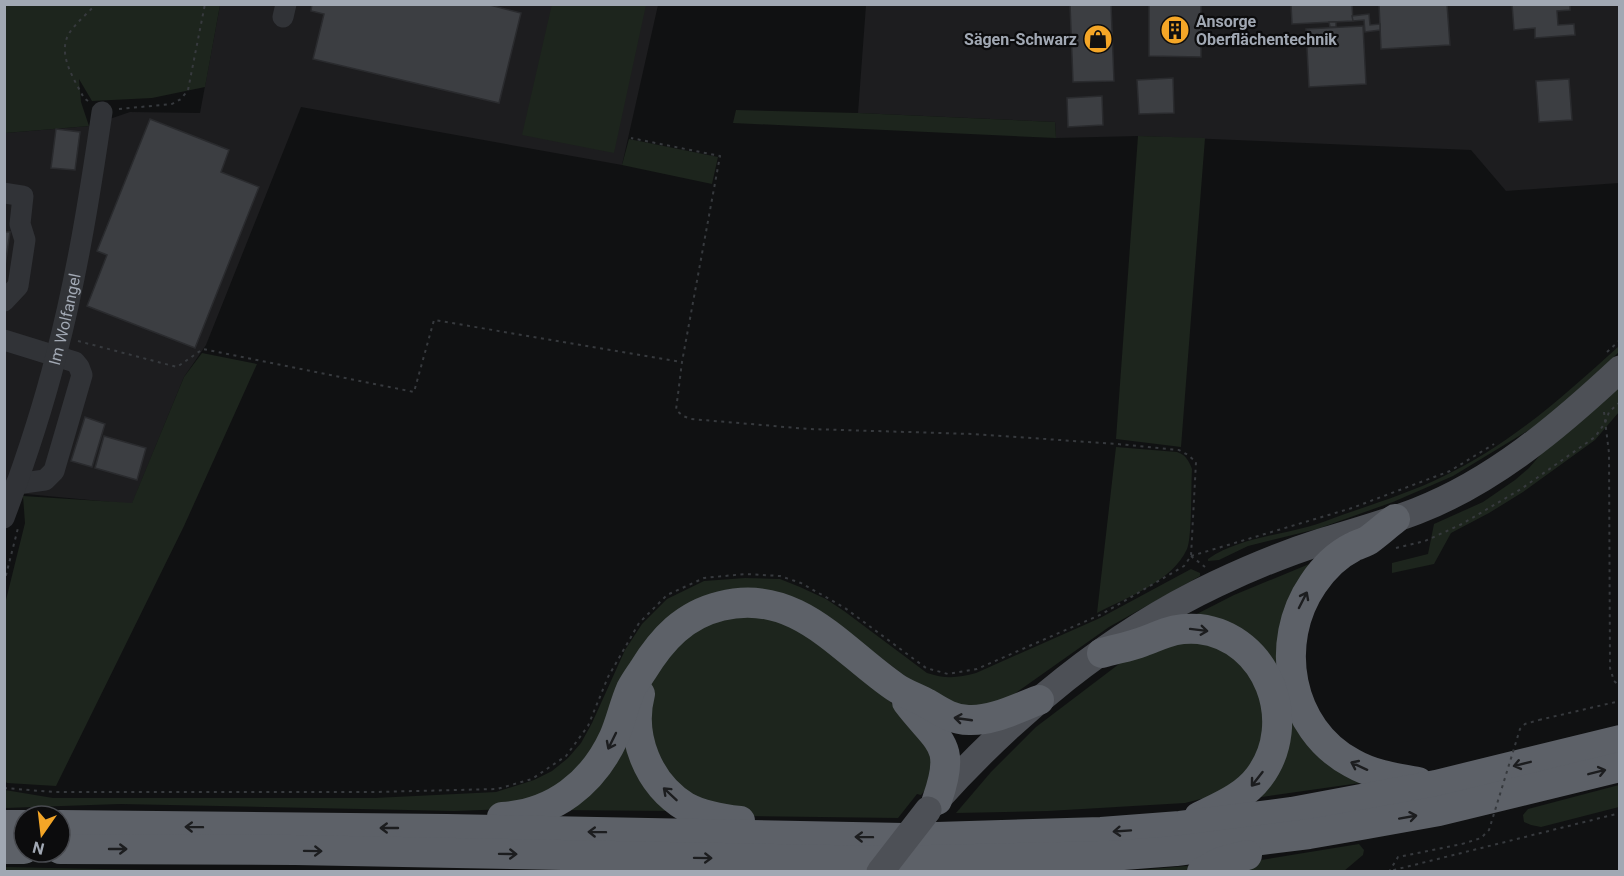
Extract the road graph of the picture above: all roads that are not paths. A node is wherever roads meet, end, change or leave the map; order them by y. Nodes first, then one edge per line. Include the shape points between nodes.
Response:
1 (102, 112) road end
2 (4, 194) edge
3 (4, 301) edge
4 (4, 339) edge
5 (59, 346) junction
6 (1612, 362) edge
7 (14, 475) edge
8 (7, 512) edge
9 (1395, 519) junction
10 (1102, 653) junction
11 (644, 669) junction
12 (896, 688) junction
13 (1039, 700) junction
14 (1620, 740) edge
15 (1620, 766) edge
16 (1436, 785) junction
17 (933, 805) junction
18 (72, 825) edge
19 (1180, 826) junction
20 (447, 829) junction
21 (1309, 834) junction
22 (804, 835) junction
23 (72, 849) edge
24 (954, 860) junction
25 (880, 872) edge
26 (1037, 872) edge
27 (1202, 872) edge

1 - 5 street, Im Wolfangel
2 - 3 street via 23,196 20,224 25,240 18,286
4 - 5 street
5 - 7 street, Im Wolfangel
5 - 7 street via 80,367 82,375 54,471 45,480
6 - 9 main road via 1580,405 1500,468 1456,494
7 - 8 street, Im Wolfangel
9 - 10 main road via 1319,542 1219,582 1169,608
16 -> 9 highway via 1383,776 1335,751 1304,712 1290,667 1295,619 1314,582 1338,556 1368,541
10 - 13 main road
10 -> 19 highway via 1175,629 1201,630 1224,637 1247,652 1273,690 1278,714 1268,764 1248,789
11 - 12 highway via 666,637 689,619 719,606 767,604 800,615
11 -> 20 highway via 632,688 605,755 573,792 539,811 487,817
22 -> 11 highway via 706,815 680,802 662,786 644,757 637,733
13 -> 12 highway via 991,717 965,720
12 - 17 highway via 945,752 946,772
13 - 17 main road
14 -> 16 highway
21 -> 15 highway via 1439,811
16 - 19 highway via 1292,812
17 - 25 main road, bridge
20 -> 18 highway
19 -> 22 highway via 1016,836
22 -> 20 highway
21 - 24 highway via 1110,856
21 - 27 highway
23 -> 24 highway
24 - 26 highway

